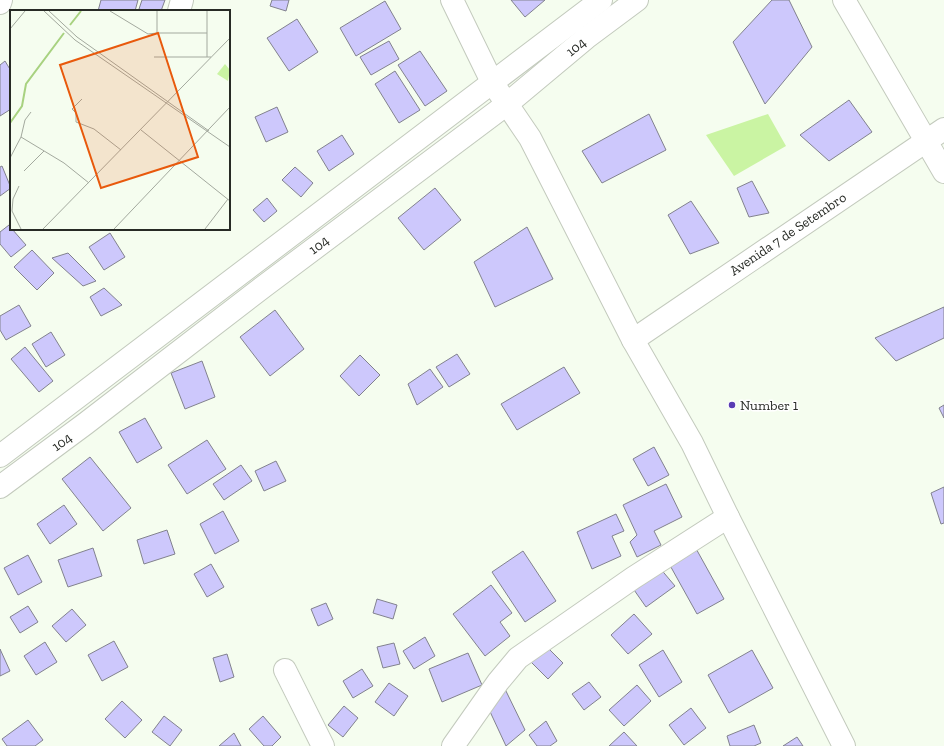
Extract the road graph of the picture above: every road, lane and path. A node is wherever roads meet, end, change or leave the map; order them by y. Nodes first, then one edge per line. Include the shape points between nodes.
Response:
1 (1, 0) edge
2 (182, 0) edge
3 (452, 0) edge
4 (601, 0) edge
5 (637, 0) edge
6 (844, 0) edge
7 (0, 3) edge
8 (178, 10) edge
9 (492, 82) junction
10 (507, 104) junction
11 (935, 135) edge
12 (944, 172) edge
13 (633, 340) junction
14 (0, 456) edge
15 (0, 487) edge
16 (728, 517) junction
17 (285, 670) dead end
18 (323, 746) edge
19 (453, 746) edge
20 (844, 746) edge

1 - 7 street
2 - 8 street
3 - 9 street
4 - 9 street
5 - 10 street, 104 via 586,38
6 - 11 street
9 - 10 street
9 - 14 street
10 - 13 street via 530,138
10 - 15 street, 104
11 - 12 street
11 - 13 street, Avenida 7 de Setembro
13 - 16 street via 692,443
16 - 19 street via 633,578 518,658
16 - 20 street
17 - 18 street

